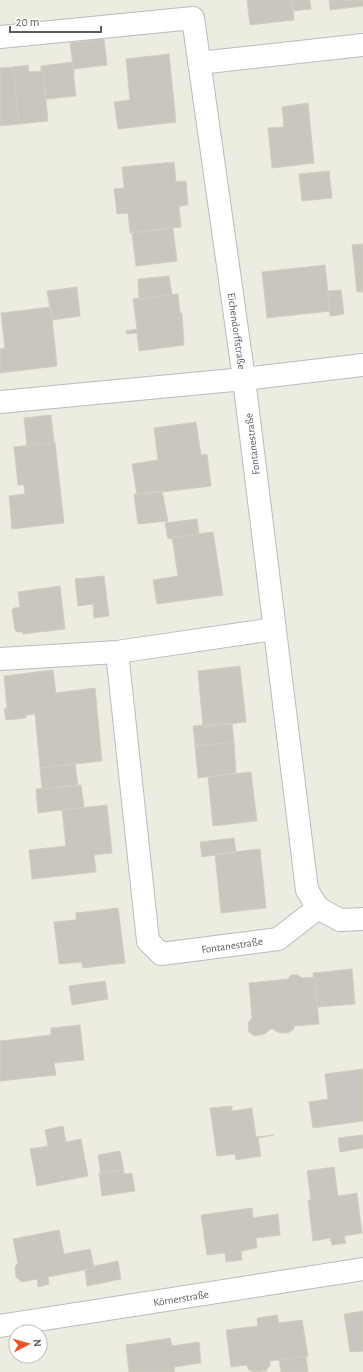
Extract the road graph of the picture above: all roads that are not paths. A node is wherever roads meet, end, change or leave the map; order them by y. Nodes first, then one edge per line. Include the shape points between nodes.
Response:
1 (0, 37) edge
2 (363, 44) edge
3 (199, 64) junction
4 (363, 365) edge
5 (244, 379) junction
6 (0, 402) edge
7 (274, 628) junction
8 (117, 652) junction
9 (0, 659) edge
10 (318, 908) junction
11 (363, 919) edge
12 (363, 1269) edge
13 (0, 1326) edge

1 - 3 street, Eichendorffstraße via 192,18
2 - 3 street
3 - 5 street, Eichendorffstraße
4 - 5 street
5 - 6 street, Eichendorffstraße
5 - 7 street, Fontanestraße
7 - 8 street
7 - 10 street, Fontanestraße via 307,890
8 - 9 street
8 - 10 street, Fontanestraße via 148,941 161,954 278,939
10 - 11 street via 340,920
12 - 13 street, Körnerstraße

